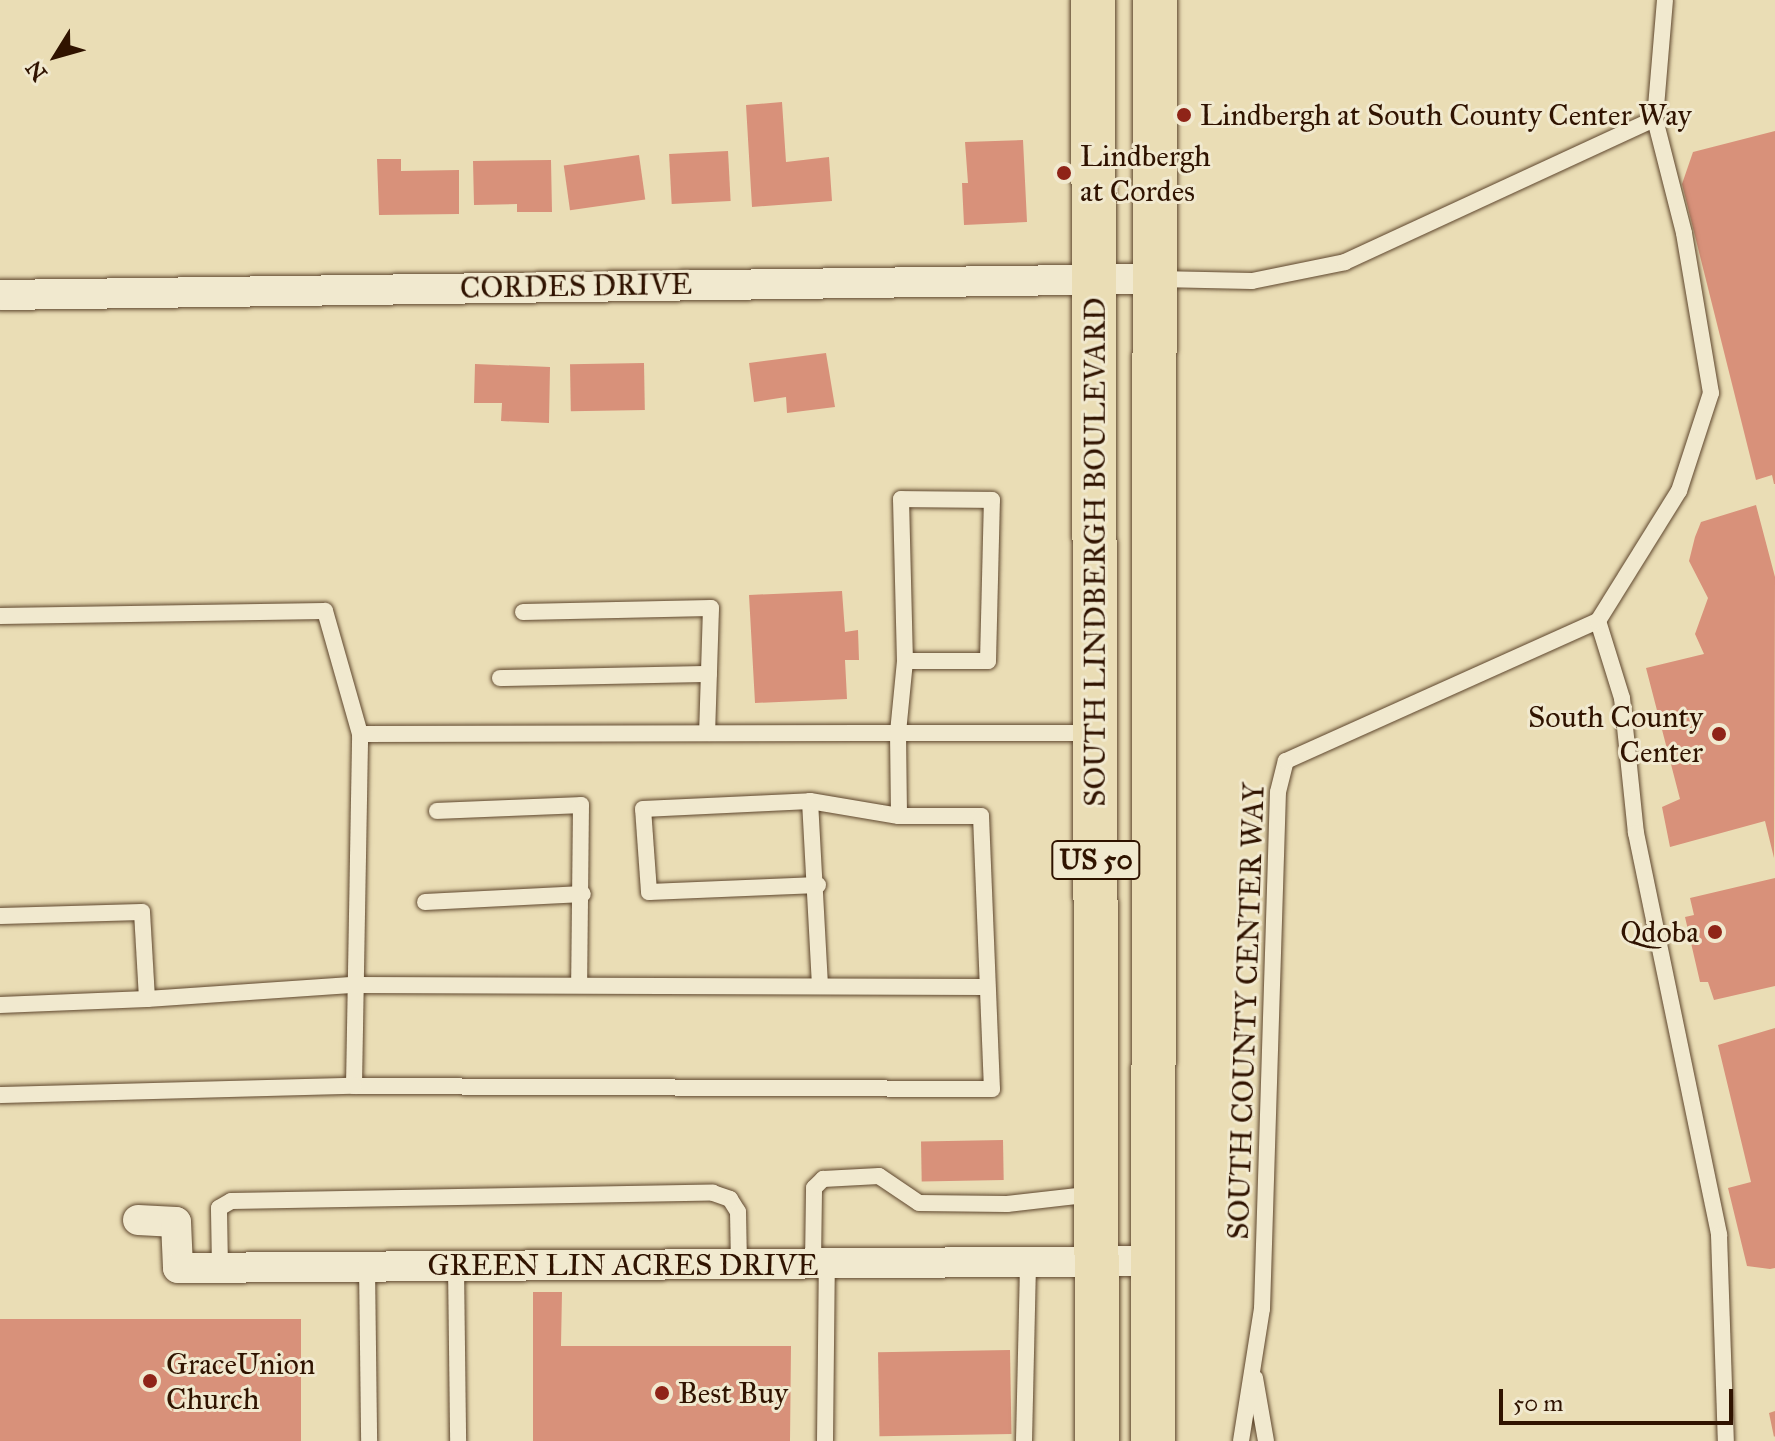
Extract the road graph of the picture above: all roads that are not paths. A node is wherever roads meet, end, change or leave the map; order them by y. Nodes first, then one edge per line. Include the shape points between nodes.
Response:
1 (1093, 0) edge
2 (1155, 0) edge
3 (1665, 0) edge
4 (1655, 119) junction
5 (1095, 279) junction
6 (1152, 279) junction
7 (0, 295) edge
8 (523, 612) dead end
9 (0, 616) edge
10 (1598, 621) junction
11 (905, 661) junction
12 (709, 674) junction
13 (500, 678) dead end
14 (707, 733) junction
15 (898, 733) junction
16 (1095, 733) junction
17 (360, 734) junction
18 (810, 801) junction
19 (437, 811) dead end
20 (899, 816) junction
21 (818, 885) junction
22 (583, 894) junction
23 (425, 902) dead end
24 (0, 916) edge
25 (355, 985) junction
26 (579, 985) junction
27 (820, 986) junction
28 (987, 987) junction
29 (147, 999) junction
30 (0, 1005) edge
31 (354, 1086) junction
32 (0, 1095) edge
33 (1097, 1194) junction
34 (138, 1220) dead end
35 (1097, 1261) junction
36 (1153, 1261) junction
37 (1028, 1262) junction
38 (820, 1263) junction
39 (739, 1264) junction
40 (367, 1266) junction
41 (456, 1266) junction
42 (220, 1268) junction
43 (1254, 1373) junction
44 (369, 1441) edge
45 (458, 1441) edge
46 (825, 1441) edge
47 (1024, 1441) edge
48 (1097, 1441) edge
49 (1153, 1441) edge
50 (1241, 1441) edge
51 (1266, 1441) edge
52 (1726, 1441) edge

1 - 5 main road, SOUTH LINDBERGH BOULEVARD / US 50
2 - 6 main road, SOUTH LINDBERGH BOULEVARD / US 50
3 - 4 lane
4 - 6 lane via 1345,262 1252,281
4 - 10 lane via 1684,233 1711,393 1679,491
5 - 6 street, CORDES DRIVE
5 - 7 street, CORDES DRIVE
5 - 16 main road, SOUTH LINDBERGH BOULEVARD / US 50
6 - 36 main road, SOUTH LINDBERGH BOULEVARD / US 50
8 - 12 lane via 711,608
9 - 17 lane via 325,611
10 - 43 lane, SOUTH COUNTY CENTER WAY via 1286,761 1278,792 1262,1309
10 - 52 lane via 1622,698 1636,833 1719,1235
11 - 11 lane via 901,499 992,500 988,661
11 - 15 lane
12 - 13 lane
12 - 14 lane
14 - 15 lane
14 - 17 lane
15 - 16 lane
15 - 20 lane
16 - 33 main road, SOUTH LINDBERGH BOULEVARD / US 50
17 - 25 lane
18 - 20 lane
18 - 21 lane
18 - 21 lane via 643,809 649,892
19 - 22 lane via 581,805
20 - 28 lane via 981,816
21 - 27 lane
22 - 23 lane
22 - 26 lane
24 - 29 lane via 142,912
25 - 26 lane
25 - 29 lane
25 - 31 lane
26 - 27 lane
27 - 28 lane
28 - 31 lane via 992,1089
29 - 30 lane
31 - 32 lane
33 - 35 main road, SOUTH LINDBERGH BOULEVARD / US 50
33 - 38 lane via 1007,1204 919,1203 879,1176 823,1179 814,1188
34 - 42 street, GREEN LIN ACRES DRIVE via 176,1222 178,1268
35 - 36 street, GREEN LIN ACRES DRIVE
35 - 37 street, GREEN LIN ACRES DRIVE
35 - 48 main road, SOUTH LINDBERGH BOULEVARD / US 50
36 - 49 main road, SOUTH LINDBERGH BOULEVARD / US 50
37 - 38 street, GREEN LIN ACRES DRIVE
37 - 47 lane
38 - 39 street, GREEN LIN ACRES DRIVE
38 - 46 lane
39 - 41 street, GREEN LIN ACRES DRIVE
39 - 42 lane via 738,1212 730,1199 713,1193 231,1201 219,1208
40 - 41 street, GREEN LIN ACRES DRIVE
40 - 42 street, GREEN LIN ACRES DRIVE
40 - 44 lane
41 - 45 lane
43 - 50 lane, SOUTH COUNTY CENTER WAY
43 - 51 lane, SOUTH COUNTY CENTER WAY

